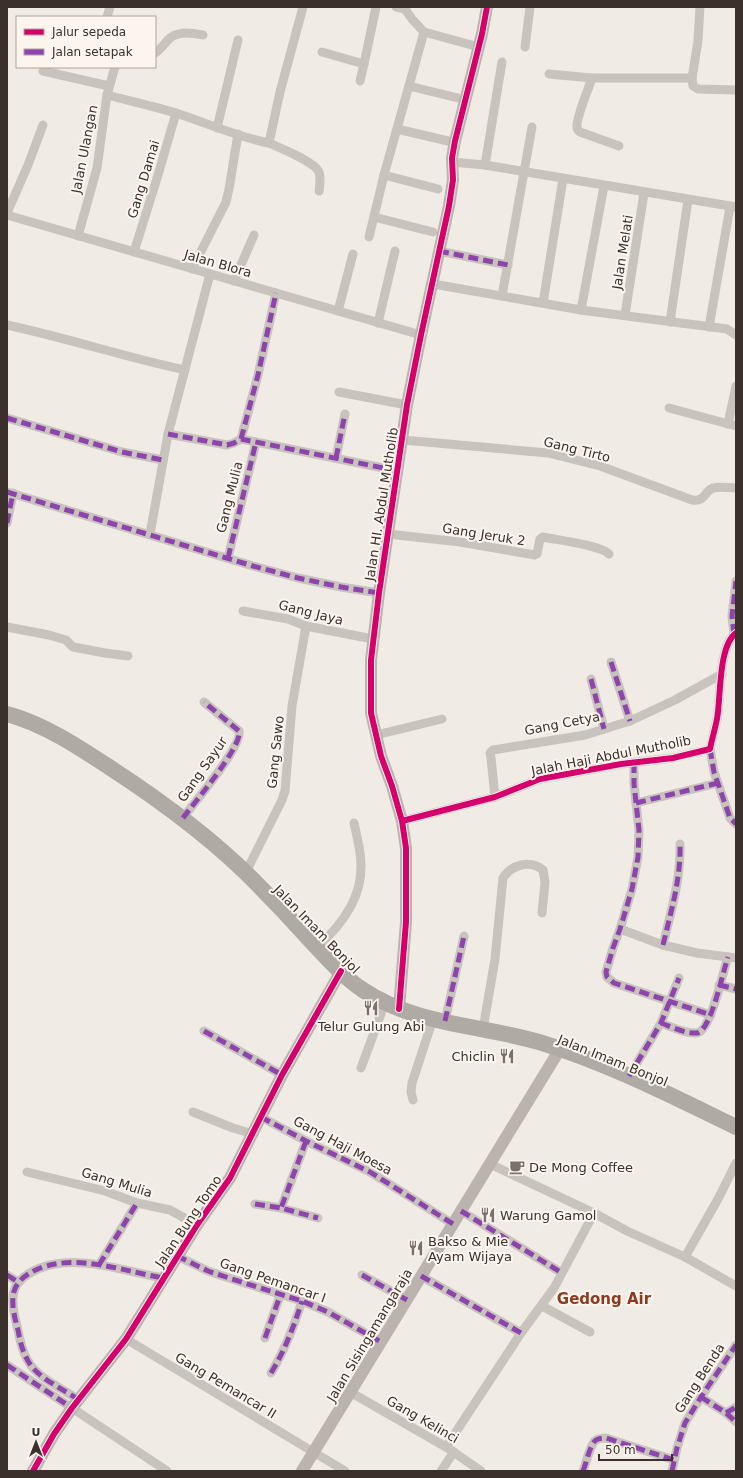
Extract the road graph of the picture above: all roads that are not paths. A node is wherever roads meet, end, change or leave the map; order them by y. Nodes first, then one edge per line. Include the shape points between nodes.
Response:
1 (303, 7) edge
2 (376, 7) edge
3 (396, 7) edge
4 (487, 7) edge
5 (530, 7) edge
6 (700, 7) edge
7 (406, 8) edge
8 (424, 32) junction
9 (203, 35) dead end
10 (238, 40) dead end
11 (479, 47) junction
12 (525, 47) dead end
13 (156, 52) edge
14 (322, 52) dead end
15 (502, 62) dead end
16 (364, 64) junction
17 (115, 68) edge
18 (43, 71) dead end
19 (549, 74) dead end
20 (592, 78) junction
21 (692, 78) junction
22 (360, 81) dead end
23 (409, 86) junction
24 (736, 90) edge
25 (108, 91) junction
26 (458, 98) dead end
27 (176, 113) junction
28 (43, 125) dead end
29 (532, 127) dead end
30 (217, 128) junction
31 (397, 129) junction
32 (238, 134) junction
33 (448, 141) dead end
34 (269, 143) junction
35 (619, 146) dead end
36 (452, 162) junction
37 (485, 166) junction
38 (524, 172) junction
39 (384, 175) junction
40 (563, 179) junction
41 (604, 186) junction
42 (438, 189) dead end
43 (320, 191) dead end
44 (644, 193) junction
45 (688, 200) junction
46 (733, 207) edge
47 (7, 214) edge
48 (374, 217) junction
49 (433, 232) dead end
50 (254, 235) dead end
51 (78, 236) junction
52 (369, 237) dead end
53 (396, 251) dead end
54 (439, 251) junction
55 (134, 252) junction
56 (354, 254) dead end
57 (508, 265) junction
58 (192, 269) junction
59 (210, 274) junction
60 (234, 281) junction
61 (432, 284) junction
62 (276, 293) junction
63 (502, 296) junction
64 (543, 303) junction
65 (581, 310) junction
66 (338, 311) junction
67 (625, 315) junction
68 (670, 322) junction
69 (378, 323) junction
70 (7, 325) edge
71 (709, 327) junction
72 (421, 335) junction
73 (736, 335) edge
74 (185, 370) junction
75 (736, 386) edge
76 (339, 392) dead end
77 (407, 405) junction
78 (669, 408) dead end
79 (345, 414) dead end
80 (7, 418) edge
81 (732, 425) edge
82 (168, 434) junction
83 (241, 439) junction
84 (403, 440) junction
85 (256, 442) junction
86 (336, 458) junction
87 (163, 460) junction
88 (398, 471) junction
89 (736, 488) edge
90 (10, 493) edge
91 (7, 523) edge
92 (150, 534) junction
93 (388, 534) junction
94 (609, 554) dead end
95 (228, 558) junction
96 (736, 581) edge
97 (379, 593) junction
98 (244, 611) dead end
99 (306, 626) junction
100 (7, 627) edge
101 (735, 633) edge
102 (373, 638) junction
103 (128, 656) dead end
104 (611, 662) dead end
105 (722, 674) junction
106 (591, 679) dead end
107 (204, 702) dead end
108 (7, 714) edge
109 (442, 719) dead end
110 (630, 721) junction
111 (604, 729) junction
112 (376, 735) junction
113 (710, 749) junction
114 (634, 763) junction
115 (718, 782) junction
116 (495, 797) junction
117 (636, 803) junction
118 (183, 818) junction
119 (402, 821) junction
120 (354, 823) dead end
121 (736, 824) edge
122 (680, 844) dead end
123 (246, 872) junction
124 (542, 913) dead end
125 (620, 929) junction
126 (464, 936) dead end
127 (663, 945) junction
128 (317, 947) junction
129 (734, 958) edge
130 (341, 971) junction
131 (679, 978) dead end
132 (719, 985) junction
133 (736, 989) edge
134 (670, 1001) junction
135 (392, 1006) junction
136 (711, 1015) junction
137 (439, 1020) junction
138 (661, 1023) junction
139 (483, 1029) junction
140 (204, 1031) dead end
141 (560, 1049) junction
142 (361, 1068) dead end
143 (282, 1075) junction
144 (629, 1076) junction
145 (413, 1100) dead end
146 (193, 1112) dead end
147 (261, 1117) junction
148 (736, 1127) edge
149 (253, 1134) junction
150 (306, 1141) junction
151 (736, 1163) edge
152 (490, 1164) junction
153 (27, 1172) dead end
154 (136, 1202) junction
155 (255, 1204) dead end
156 (281, 1208) junction
157 (461, 1211) junction
158 (594, 1213) junction
159 (318, 1218) dead end
160 (453, 1224) junction
161 (197, 1225) junction
162 (177, 1256) junction
163 (685, 1257) junction
164 (100, 1265) junction
165 (562, 1273) junction
166 (7, 1275) edge
167 (362, 1275) dead end
168 (421, 1276) junction
169 (163, 1278) junction
170 (18, 1282) junction
171 (736, 1286) edge
172 (280, 1293) junction
173 (407, 1300) junction
174 (302, 1301) junction
175 (542, 1306) junction
176 (590, 1332) dead end
177 (521, 1333) junction
178 (265, 1338) dead end
179 (126, 1339) junction
180 (381, 1342) junction
181 (736, 1345) edge
182 (7, 1365) edge
183 (270, 1373) dead end
184 (350, 1392) junction
185 (701, 1397) junction
186 (76, 1404) junction
187 (736, 1407) edge
188 (726, 1413) junction
189 (736, 1422) edge
190 (446, 1447) junction
191 (454, 1452) junction
192 (314, 1453) junction
193 (674, 1460) junction
194 (33, 1471) edge
195 (168, 1471) edge
196 (302, 1471) edge
197 (345, 1471) edge
198 (441, 1471) edge
199 (481, 1471) edge
200 (583, 1471) edge
201 (672, 1471) edge

1 - 34 street
2 - 16 street
3 - 7 street
4 - 11 street, Jalan HI. Abdul Mutholib
5 - 12 street
6 - 21 street
7 - 8 street
8 - 11 street
8 - 23 street
9 - 13 street via 176,35
10 - 30 street
11 - 36 street, Jalan HI. Abdul Mutholib
14 - 16 street
15 - 37 street
16 - 22 street
17 - 25 street, Jalan Ulangan
18 - 25 street
19 - 20 street
20 - 21 street
20 - 35 street via 577,129
21 - 24 street via 693,86 698,89
23 - 26 street
23 - 31 street
25 - 27 street
25 - 51 street, Jalan Ulangan via 97,168
27 - 30 street
27 - 55 street, Gang Damai
28 - 47 street
29 - 38 street
30 - 32 street
31 - 33 street
31 - 39 street
32 - 34 street
32 - 58 street via 226,202
34 - 43 street via 295,154 318,170 321,179
36 - 37 street
36 - 54 street, Jalan HI. Abdul Mutholib via 453,180
37 - 38 street
38 - 40 street
38 - 57 street
39 - 42 street
39 - 48 street
40 - 41 street
40 - 64 street
41 - 44 street
41 - 65 street
44 - 45 street
44 - 67 street, Jalan Melati
45 - 46 street
45 - 68 street
46 - 71 street
47 - 51 street, Jalan Blora
48 - 49 street
48 - 52 street
50 - 60 street
51 - 55 street, Jalan Blora
53 - 69 street
54 - 57 street
54 - 61 street, Jalan HI. Abdul Mutholib
55 - 58 street, Jalan Blora
56 - 66 street
57 - 63 street
58 - 59 street, Jalan Blora
59 - 60 street, Jalan Blora
59 - 74 street
60 - 62 street, Jalan Blora
61 - 63 street
61 - 72 street, Jalan HI. Abdul Mutholib
62 - 66 street, Jalan Blora
62 - 83 street
63 - 64 street
64 - 65 street
65 - 67 street
66 - 69 street, Jalan Blora
67 - 68 street
68 - 71 street
69 - 72 street, Jalan Blora
70 - 74 street
71 - 73 street via 727,329
72 - 77 street, Jalan HI. Abdul Mutholib
74 - 82 street
75 - 81 street
76 - 77 street
77 - 84 street, Jalan HI. Abdul Mutholib
78 - 81 street
79 - 86 street
80 - 87 street via 122,452
82 - 83 street via 227,445
82 - 87 street
83 - 85 street
84 - 88 street, Jalan HI. Abdul Mutholib
84 - 89 street, Gang Tirto via 548,453 600,466 692,500 703,498 709,490 715,488
85 - 86 street
85 - 95 street, Gang Mulia
86 - 88 street
87 - 92 street
88 - 93 street, Jalan HI. Abdul Mutholib
90 - 91 street
90 - 92 street
92 - 95 street
93 - 94 street, Gang Jeruk 2 via 460,542 535,555 540,539 543,538 586,545 606,550
93 - 97 street, Jalan HI. Abdul Mutholib
95 - 97 street via 298,578
96 - 101 street via 732,616
97 - 102 street, Jalan HI. Abdul Mutholib
98 - 99 street, Gang Jaya via 288,619
99 - 102 street, Gang Jaya
99 - 123 street, Gang Sawo via 292,706 282,800
100 - 103 street via 54,636 66,640 73,647
101 - 105 street, Jalah Haji Abdul Mutholib via 726,647
102 - 112 street, Jalan HI. Abdul Mutholib via 371,713
104 - 110 street
105 - 110 street, Gang Cetya
105 - 113 street, Jalah Haji Abdul Mutholib via 717,718
106 - 111 street
107 - 118 street, Gang Sayur via 240,734 227,760
108 - 118 highway, Jalan Imam Bonjol via 52,731
109 - 112 street
110 - 111 street, Gang Cetya
111 - 116 street, Gang Cetya via 578,736 493,750 490,753
112 - 119 street, Jalan HI. Abdul Mutholib
113 - 114 street, Jalah Haji Abdul Mutholib via 673,758
113 - 115 street
114 - 116 street, Jalah Haji Abdul Mutholib via 540,779
114 - 117 street
115 - 117 street
115 - 121 street via 730,818
116 - 119 street, Jalah Haji Abdul Mutholib
117 - 125 street via 638,857
118 - 123 highway, Jalan Imam Bonjol
119 - 135 street, Jalan HI. Abdul Mutholib via 406,848 407,909 404,950
120 - 128 street via 361,867 354,903 334,931
122 - 127 street via 677,890
123 - 128 highway, Jalan Imam Bonjol
124 - 139 street via 545,882 543,870 539,866 525,865 507,871 503,878 495,959
125 - 127 street
125 - 134 street via 606,972 607,977 614,983
126 - 137 street
127 - 129 street
128 - 130 highway, Jalan Imam Bonjol
129 - 132 street
130 - 135 highway, Jalan Imam Bonjol via 363,990
130 - 143 street, Jalan Bung Tomo
131 - 134 street
132 - 133 street
132 - 136 street
134 - 136 street
134 - 138 street
135 - 137 highway, Jalan Imam Bonjol
135 - 142 street
136 - 138 street via 704,1030 699,1033 690,1033
137 - 139 highway, Jalan Imam Bonjol
137 - 145 street via 412,1083
138 - 144 street
139 - 141 highway, Jalan Imam Bonjol
140 - 143 street
141 - 144 highway, Jalan Imam Bonjol
141 - 152 street, Jalan Sisingamangaraja
143 - 147 street, Jalan Bung Tomo
144 - 148 highway, Jalan Imam Bonjol
146 - 149 street
147 - 149 street, Jalan Bung Tomo
147 - 150 street, Gang Haji Moesa
149 - 161 street, Jalan Bung Tomo via 230,1178
150 - 156 street
150 - 160 street, Gang Haji Moesa via 370,1172
151 - 163 street
152 - 157 street, Jalan Sisingamangaraja
152 - 158 street
153 - 154 street, Gang Mulia via 105,1191
154 - 161 street, Gang Mulia via 170,1210
154 - 164 street
155 - 156 street
156 - 159 street
157 - 160 street, Jalan Sisingamangaraja
157 - 165 street
158 - 163 street
158 - 165 street
160 - 168 street, Jalan Sisingamangaraja
161 - 162 street, Jalan Bung Tomo
162 - 169 street, Jalan Bung Tomo
162 - 172 street, Gang Pemancar I via 208,1271
163 - 171 street
164 - 169 street
164 - 170 street via 69,1262 54,1264 38,1269
165 - 175 street
166 - 170 street
167 - 173 street
168 - 173 street, Jalan Sisingamangaraja
168 - 177 street
169 - 179 street, Jalan Bung Tomo
170 - 186 street via 12,1297 22,1350 37,1373
172 - 174 street, Gang Pemancar I
172 - 178 street
173 - 180 street, Jalan Sisingamangaraja
174 - 180 street, Gang Pemancar I via 328,1312
174 - 183 street via 295,1325
175 - 176 street
175 - 177 street
177 - 190 street
179 - 186 street, Jalan Bung Tomo
179 - 192 street, Gang Pemancar II
180 - 184 street, Jalan Sisingamangaraja
181 - 185 street, Gang Benda
182 - 186 street
184 - 190 street, Gang Kelinci
184 - 192 street, Jalan Sisingamangaraja
185 - 188 street
185 - 193 street, Gang Benda via 685,1423
186 - 194 street, Jalan Bung Tomo via 54,1434
186 - 195 street
187 - 188 street
188 - 189 street
190 - 191 street, Gang Kelinci
191 - 198 street
191 - 199 street, Gang Kelinci
192 - 196 street, Jalan Sisingamangaraja
192 - 197 street, Gang Pemancar II
193 - 200 street via 600,1438 593,1444
193 - 201 street, Gang Benda

